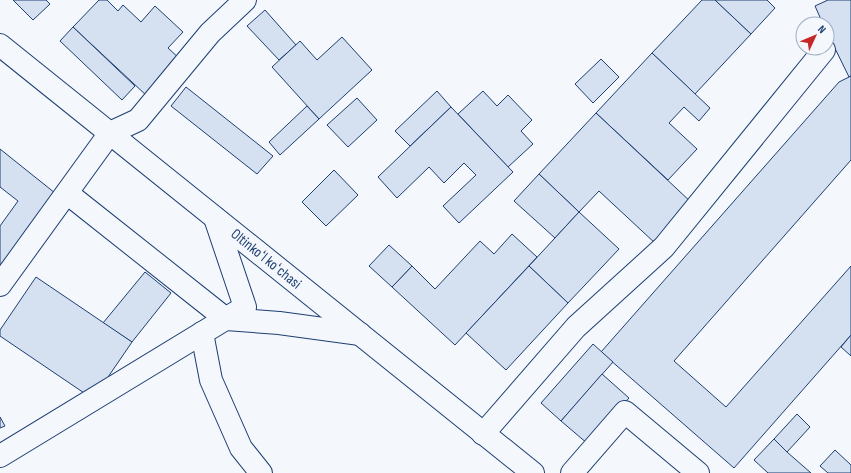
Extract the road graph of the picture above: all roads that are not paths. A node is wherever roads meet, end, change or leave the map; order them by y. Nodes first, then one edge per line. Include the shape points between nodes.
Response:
1 (245, 0) edge
2 (0, 46) edge
3 (819, 56) edge
4 (110, 134) junction
5 (67, 193) junction
6 (214, 218) junction
7 (0, 285) edge
8 (226, 319) junction
9 (202, 333) junction
10 (360, 334) junction
11 (483, 434) junction
12 (0, 456) edge
13 (261, 473) edge
14 (533, 473) edge
15 (572, 473) edge
16 (698, 473) edge

1 - 4 main road via 210,33 138,120
2 - 4 main road, Oltinkoʻl koʻchasi
3 - 11 main road via 664,247 576,327
4 - 5 main road
4 - 6 main road, Oltinkoʻl koʻchasi
5 - 7 main road
5 - 8 main road
6 - 8 main road via 245,307
6 - 10 main road, Oltinkoʻl koʻchasi
8 - 9 main road
8 - 10 main road
9 - 12 main road
9 - 13 main road via 211,380 241,448
10 - 11 main road, Oltinkoʻl koʻchasi
11 - 14 main road, Oltinkoʻl koʻchasi
15 - 16 main road via 625,412

